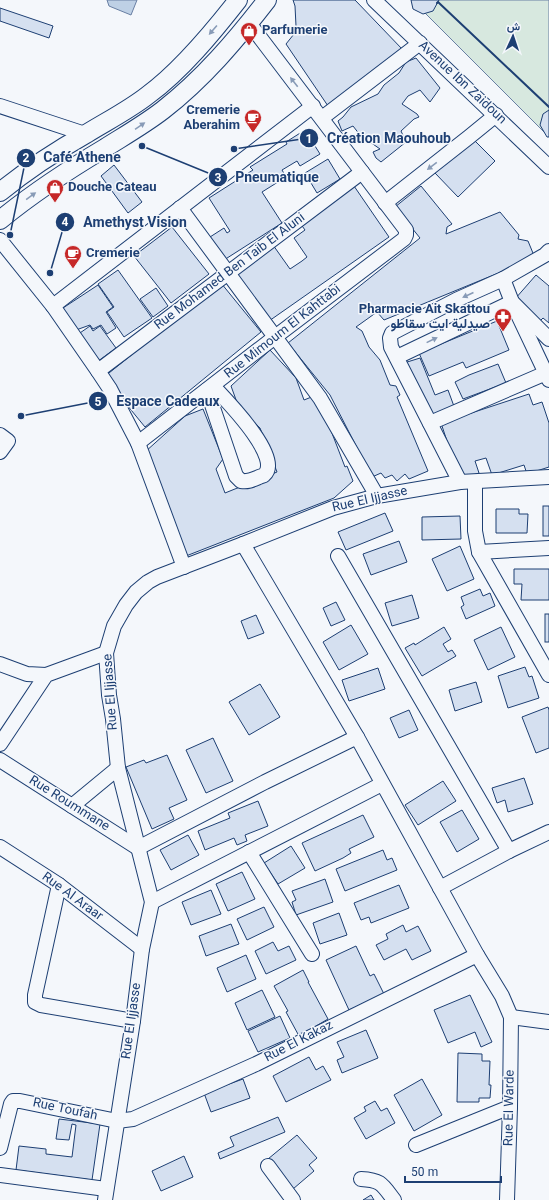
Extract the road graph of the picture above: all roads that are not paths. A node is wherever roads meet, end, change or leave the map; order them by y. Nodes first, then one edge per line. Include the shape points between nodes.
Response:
1 (238, 0) edge
2 (267, 0) edge
3 (374, 0) edge
4 (249, 23) junction
5 (420, 43) junction
6 (0, 106) edge
7 (313, 106) junction
8 (496, 115) junction
9 (322, 118) junction
10 (85, 134) junction
11 (549, 167) edge
12 (362, 172) junction
13 (0, 192) edge
14 (385, 203) junction
15 (180, 208) junction
16 (0, 220) edge
17 (0, 240) edge
18 (549, 251) edge
19 (228, 274) junction
20 (503, 279) junction
21 (512, 302) junction
22 (53, 306) junction
23 (275, 337) junction
24 (549, 339) edge
25 (397, 357) junction
26 (98, 371) junction
27 (547, 376) edge
28 (210, 388) junction
29 (430, 423) junction
30 (0, 435) edge
31 (138, 443) junction
32 (0, 452) edge
33 (549, 477) edge
34 (460, 482) junction
35 (475, 482) junction
36 (377, 496) junction
37 (242, 544) junction
38 (549, 548) edge
39 (479, 552) junction
40 (338, 556) dead end
41 (184, 567) junction
42 (106, 653) junction
43 (0, 664) edge
44 (46, 675) junction
45 (549, 675) edge
46 (357, 737) junction
47 (0, 744) edge
48 (0, 760) edge
49 (118, 768) junction
50 (382, 784) junction
51 (72, 806) junction
52 (549, 832) edge
53 (0, 848) edge
54 (138, 848) junction
55 (509, 851) junction
56 (249, 852) junction
57 (59, 885) junction
58 (440, 888) junction
59 (152, 902) junction
60 (142, 949) junction
61 (312, 954) dead end
62 (477, 955) junction
63 (511, 1017) junction
64 (133, 1021) junction
65 (549, 1022) edge
66 (510, 1107) junction
67 (116, 1121) junction
68 (416, 1145) dead end
69 (0, 1148) edge
70 (268, 1166) dead end
71 (0, 1175) edge
72 (361, 1179) dead end
73 (105, 1194) edge
74 (293, 1200) edge
75 (394, 1200) edge
76 (507, 1200) edge

1 -> 10 main road via 164,82 148,96
2 - 4 main road
3 - 5 street, Avenue Ibn Zaidoun
7 -> 4 street
16 -> 4 main road via 53,180 162,111 213,66
5 - 8 street, Avenue Ibn Zaidoun
5 - 9 street
6 - 10 street
7 - 9 street
7 - 15 street
8 - 11 street, Avenue Ibn Zaidoun
8 -> 14 street
9 - 12 street
10 - 13 main road
12 - 14 street
12 - 19 street, Rue Mohamed Ben Taib El Aluni
14 - 23 street, Rue Mimoum El Kahttabi via 406,230 404,239
15 - 19 street
15 - 22 street
17 - 22 street
18 - 20 street
19 - 23 street
19 - 26 street, Rue Mohamed Ben Taib El Aluni
20 - 21 street
20 -> 25 street via 392,333 391,346
21 - 24 street
25 -> 21 street
21 - 27 street
22 - 26 street
23 - 28 street, Rue Mimoum El Kahttabi
23 - 36 street via 320,398
25 - 29 street
26 - 31 street
27 - 29 street
28 - 28 street via 236,476 241,481 248,482 264,475 268,469 268,462 259,441 249,426
28 - 31 street, Rue Mimoum El Kahttabi
29 - 34 street
30 - 32 street via 8,441
31 - 41 street
33 - 35 street, Rue El Ijjasse
34 - 35 street, Rue El Ijjasse
34 - 36 street, Rue El Ijjasse
35 - 39 street
36 - 37 street, Rue El Ijjasse via 333,508
37 - 41 street, Rue El Ijjasse
37 - 46 street
38 - 39 street
39 - 45 street
40 - 55 street
41 - 42 street, Rue El Ijjasse via 157,577 136,592 118,618
42 - 44 street
42 - 49 street, Rue El Ijjasse
43 - 44 street via 27,674
44 - 47 street
46 - 50 street
46 - 54 street
48 - 51 street, Rue Roummane
49 - 51 street
49 - 54 street, Rue El Ijjasse
50 - 56 street
50 - 58 street
51 - 54 street, Rue Roummane
52 - 55 street
53 - 57 street, Rue Al Araar
54 - 59 street, Rue El Ijjasse
55 - 58 street
56 - 59 street
56 - 61 street
57 - 60 street, Rue Al Araar
57 - 64 street via 35,1002
58 - 62 street
59 - 60 street, Rue El Ijjasse
60 - 64 street, Rue El Ijjasse
62 - 63 street via 502,996
62 - 67 street, Rue El Kakaz via 256,1064 134,1118
63 - 65 street
63 - 66 street, Rue El Warde
64 - 67 street, Rue El Ijjasse
66 - 68 street
66 - 76 street, Rue El Warde
67 - 69 street, Rue Toufah via 13,1101
67 - 73 street, Rue El Ijjasse
70 - 74 street
71 - 73 street
72 - 75 street via 374,1180 383,1185

